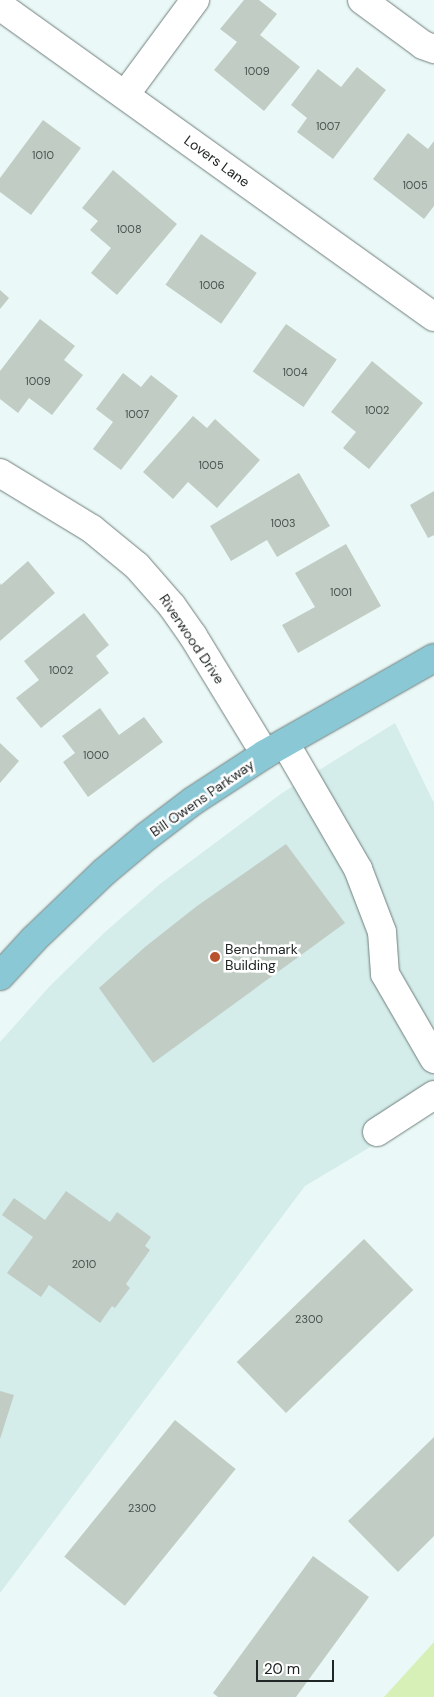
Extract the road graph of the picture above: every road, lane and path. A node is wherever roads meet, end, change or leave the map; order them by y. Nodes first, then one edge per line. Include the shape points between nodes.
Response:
1 (195, 0) edge
2 (362, 0) edge
3 (0, 6) edge
4 (434, 49) edge
5 (125, 95) junction
6 (434, 317) edge
7 (0, 473) edge
8 (434, 658) edge
9 (275, 749) junction
10 (0, 976) edge
11 (434, 1058) edge
12 (434, 1095) edge
13 (377, 1132) dead end

1 - 5 street
2 - 4 street via 423,45
3 - 5 street, Lovers Lane
5 - 6 street, Lovers Lane
7 - 9 street, Riverwood Drive via 92,529 137,566 172,606
8 - 9 main road, Bill Owens Parkway
9 - 10 main road, Bill Owens Parkway via 193,801 123,855 57,916
9 - 11 street, Riverwood Drive via 358,869 382,932 385,974
12 - 13 street

